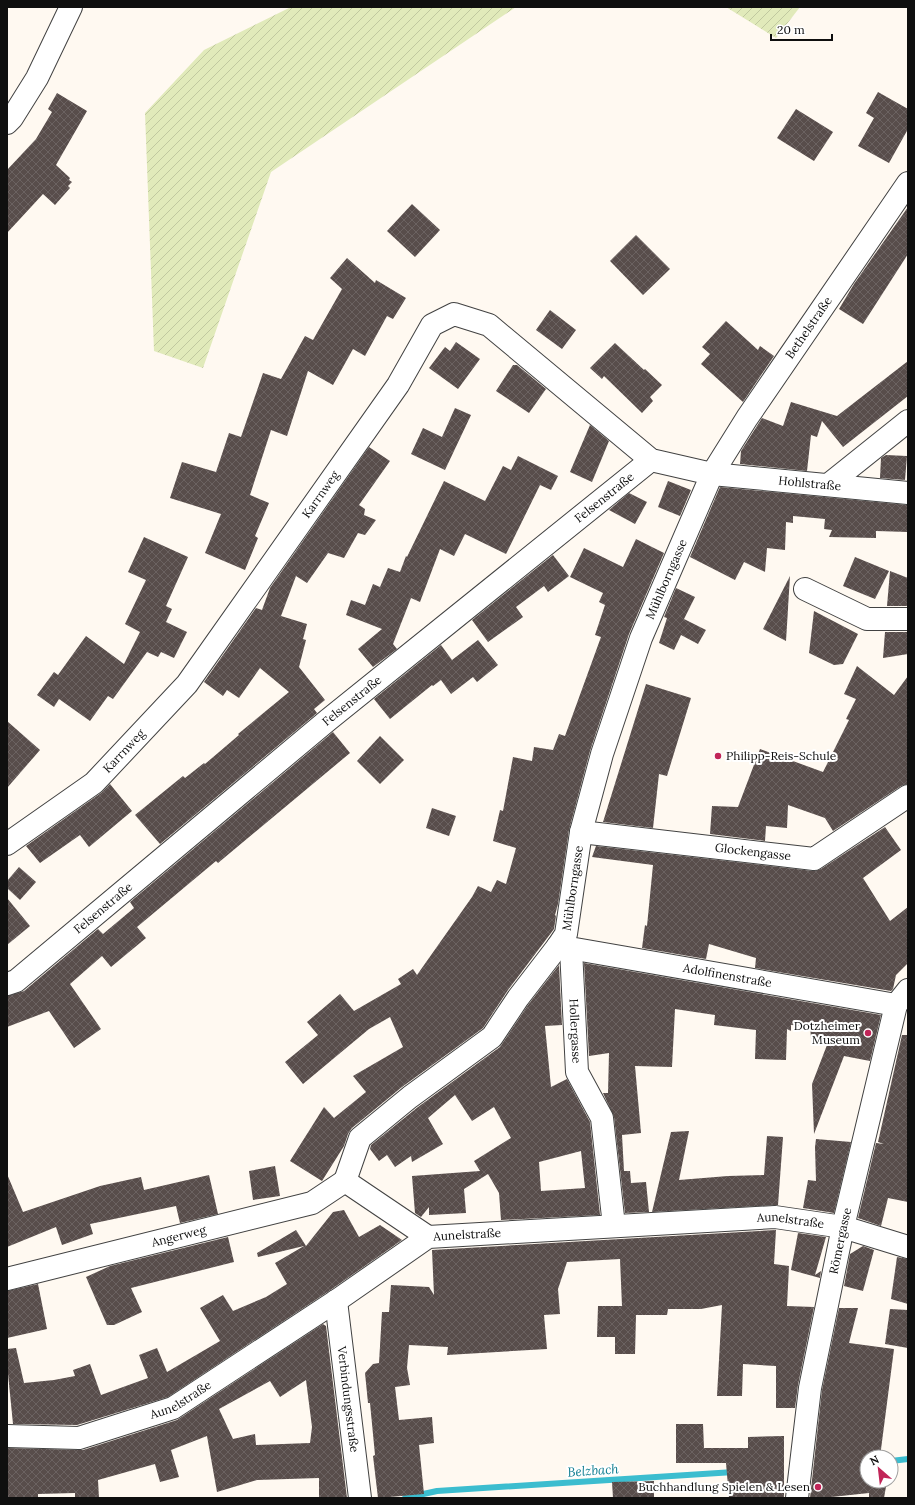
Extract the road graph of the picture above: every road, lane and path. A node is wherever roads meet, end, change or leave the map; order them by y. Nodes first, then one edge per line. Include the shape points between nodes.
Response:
1 (70, 7) edge
2 (7, 123) edge
3 (908, 183) edge
4 (908, 421) edge
5 (651, 460) junction
6 (712, 474) junction
7 (828, 485) junction
8 (908, 493) edge
9 (804, 589) dead end
10 (908, 619) edge
11 (908, 796) edge
12 (581, 832) junction
13 (7, 844) edge
14 (565, 947) junction
15 (7, 984) edge
16 (902, 997) edge
17 (345, 1181) junction
18 (614, 1226) junction
19 (844, 1227) junction
20 (428, 1237) junction
21 (908, 1246) edge
22 (7, 1279) edge
23 (336, 1301) junction
24 (7, 1436) edge
25 (360, 1498) edge
26 (797, 1498) edge

1 - 2 street via 37,78
3 - 6 street, Bethelstraße via 747,418
4 - 7 street
5 - 6 street
5 - 13 street, Karrnweg via 489,324 454,314 432,325 398,385 187,684 94,783
5 - 15 street, Felsenstraße via 328,720 16,980
6 - 7 street, Hohlstraße
6 - 12 street, Mühlborngasse via 641,638 602,754
7 - 8 street, Hohlstraße
9 - 10 street via 867,619
11 - 12 street, Glockengasse via 814,859
12 - 14 street, Mühlborngasse
14 - 16 street, Adolfinenstraße
14 - 17 street, Mühlborngasse via 518,998 492,1037 410,1097 360,1138
14 - 18 street, Hollergasse via 577,1072 602,1118
16 - 19 street, Römergasse
17 - 20 street
17 - 22 street, Angerweg via 312,1203
18 - 19 street, Aunelstraße via 775,1216
18 - 20 street, Aunelstraße
19 - 21 street, Aunelstraße
19 - 26 street, Römergasse via 810,1388
20 - 23 street, Aunelstraße
23 - 24 street, Aunelstraße via 173,1408 79,1438
23 - 25 street, Verbindungsstraße

